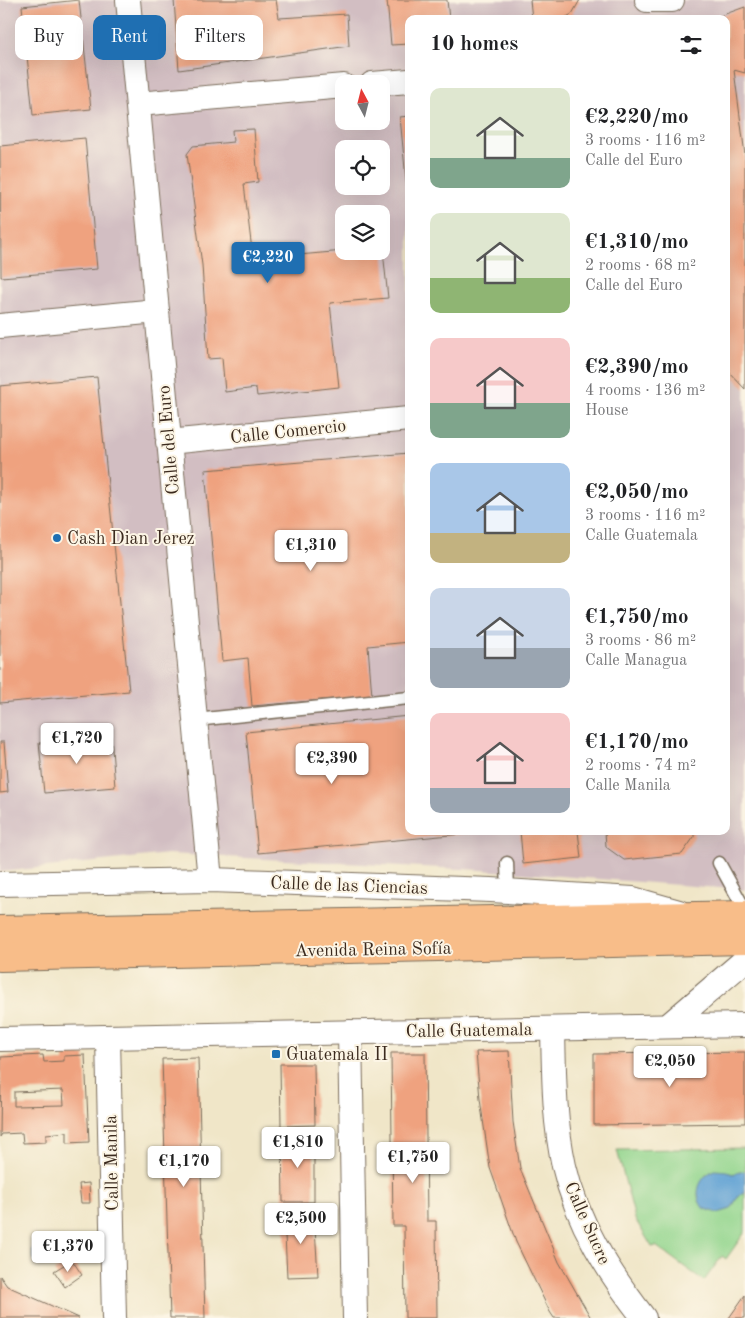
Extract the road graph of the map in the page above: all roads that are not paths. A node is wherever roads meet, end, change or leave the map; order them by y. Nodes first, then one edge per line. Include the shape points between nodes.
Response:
1 (128, 0) edge
2 (672, 0) edge
3 (647, 7) edge
4 (405, 80) edge
5 (390, 82) edge
6 (335, 87) edge
7 (138, 104) junction
8 (157, 311) junction
9 (0, 326) edge
10 (405, 419) edge
11 (168, 442) junction
12 (405, 698) edge
13 (195, 720) junction
14 (508, 863) dead end
15 (719, 863) dead end
16 (210, 880) junction
17 (0, 884) edge
18 (508, 891) junction
19 (745, 910) edge
20 (745, 915) edge
21 (695, 916) junction
22 (0, 930) edge
23 (745, 940) edge
24 (0, 957) edge
25 (745, 960) edge
26 (669, 1025) junction
27 (745, 1025) edge
28 (553, 1029) junction
29 (350, 1032) junction
30 (108, 1037) junction
31 (0, 1039) edge
32 (114, 1318) edge
33 (355, 1318) edge
34 (644, 1318) edge

1 - 7 street, Calle del Euro
2 - 3 street
4 - 5 street
6 - 7 street
7 - 8 street, Calle del Euro
8 - 9 street
8 - 11 street, Calle del Euro
10 - 11 street, Calle Comercio
11 - 13 street, Calle del Euro
12 - 13 lane
13 - 16 street, Calle del Euro
14 - 18 lane
15 - 19 lane
16 - 17 street, Calle de las Ciencias
16 - 18 street, Calle de las Ciencias
18 - 21 street, Calle de las Ciencias via 633,899
20 - 21 main road, Avenida Reina Sofía
21 - 22 main road, Avenida Reina Sofía
23 - 24 main road, Avenida Reina Sofía
25 - 26 street
26 - 27 street, Calle Guatemala
26 - 28 street, Calle Guatemala
28 - 29 street, Calle Guatemala
28 - 34 street, Calle Sucre via 556,1116 566,1174 595,1247 618,1285
29 - 30 street, Calle Guatemala
29 - 33 street
30 - 31 street, Calle Guatemala
30 - 32 street, Calle Manila

